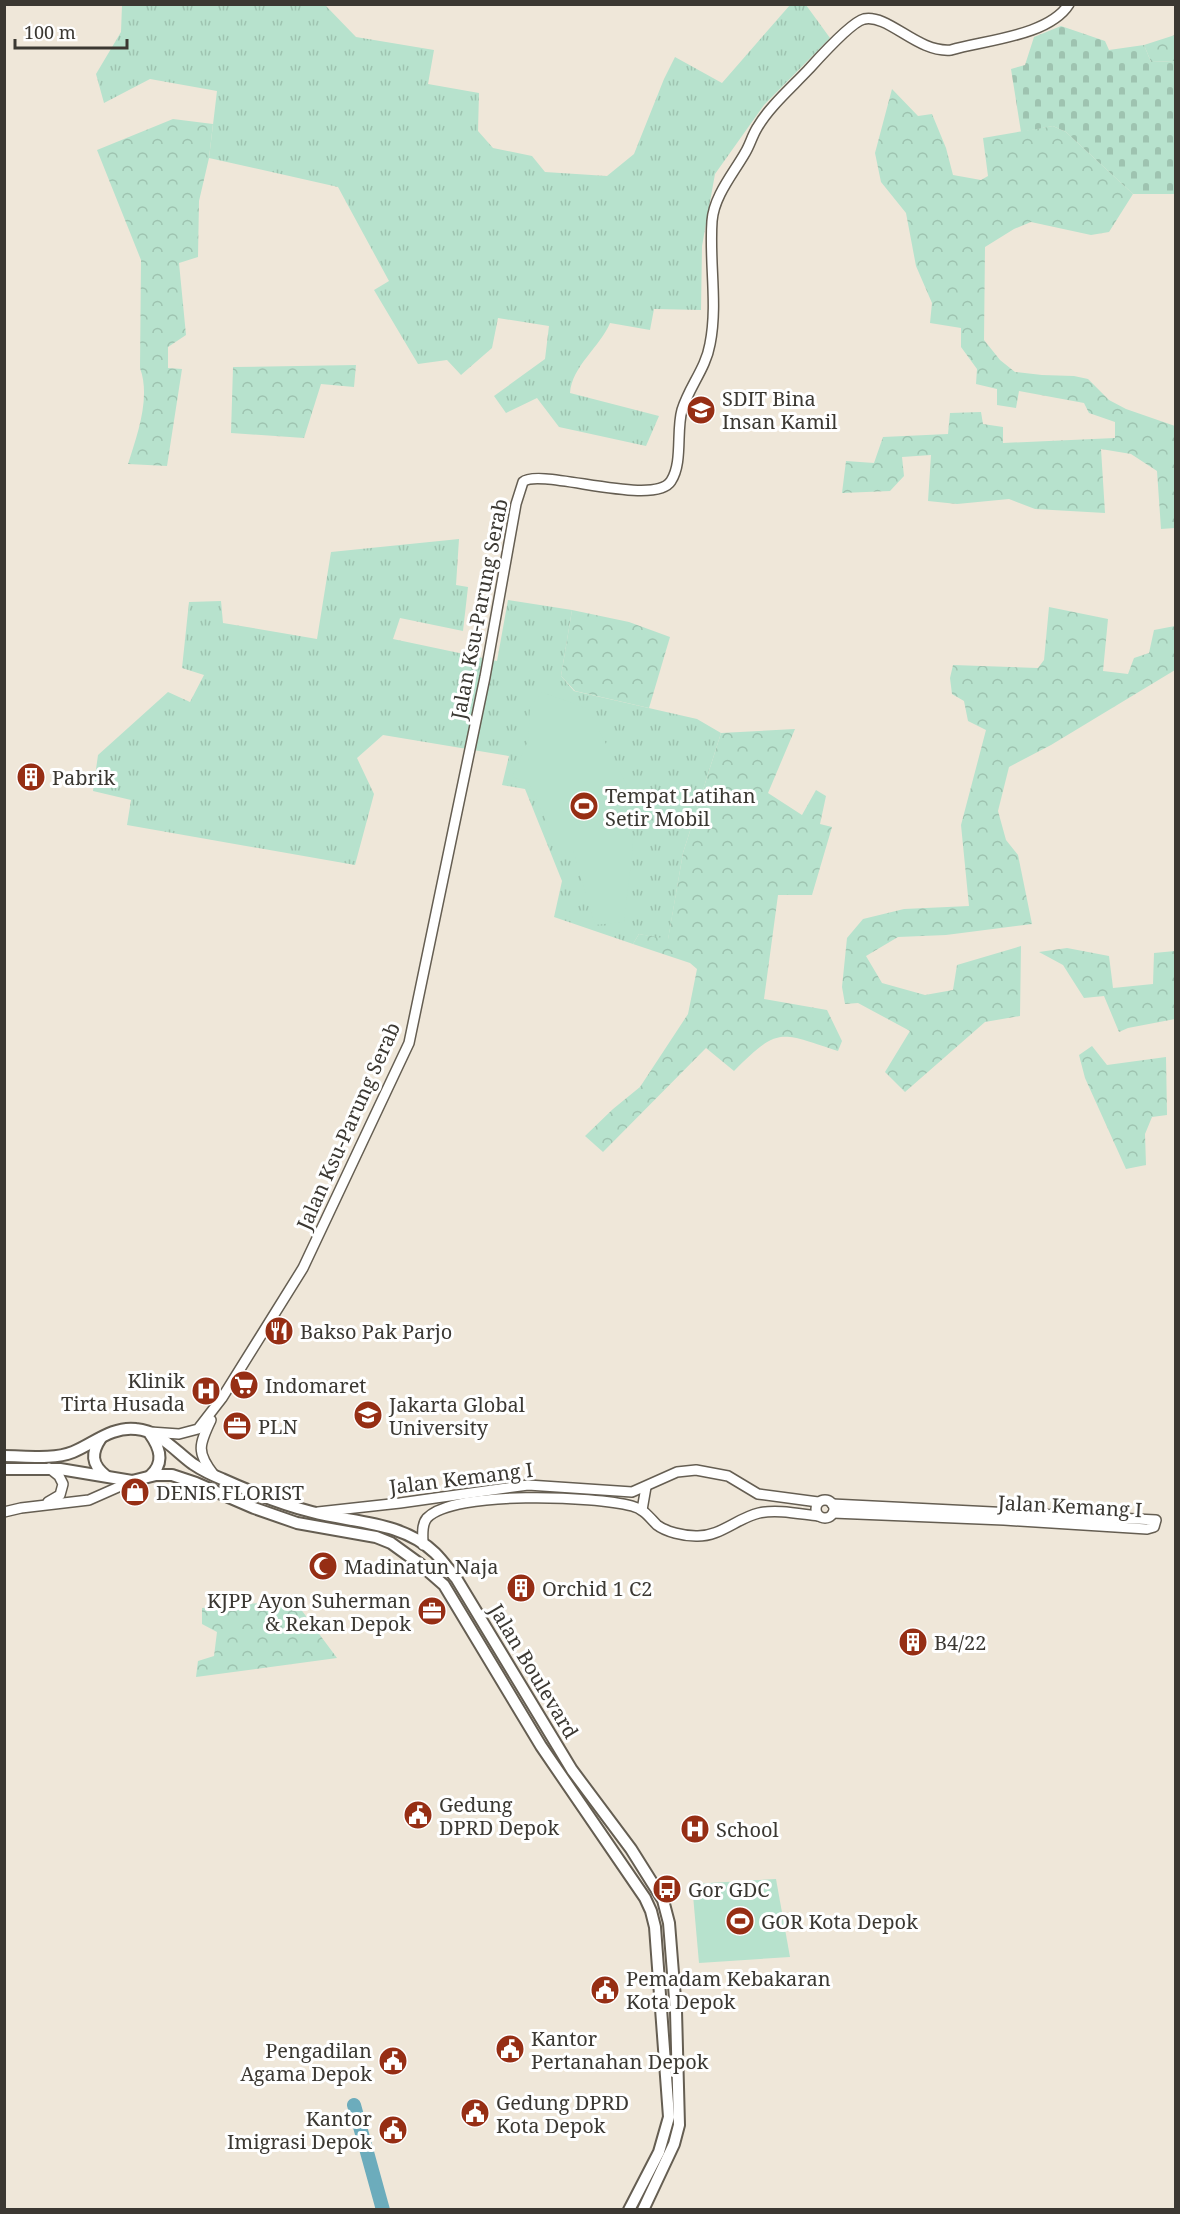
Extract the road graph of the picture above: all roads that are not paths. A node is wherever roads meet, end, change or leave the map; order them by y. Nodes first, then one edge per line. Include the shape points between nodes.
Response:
1 (1069, 4) edge
2 (214, 1409) junction
3 (148, 1431) junction
4 (101, 1437) junction
5 (4, 1456) edge
6 (49, 1468) junction
7 (4, 1469) edge
8 (150, 1476) junction
9 (216, 1476) junction
10 (108, 1478) junction
11 (132, 1482) junction
12 (646, 1487) junction
13 (580, 1488) junction
14 (758, 1494) junction
15 (580, 1499) junction
16 (818, 1502) junction
17 (40, 1505) junction
18 (832, 1508) junction
19 (642, 1510) junction
20 (4, 1512) edge
21 (313, 1512) junction
22 (760, 1513) junction
23 (818, 1516) junction
24 (423, 1545) junction
25 (672, 1958) junction
26 (657, 1961) junction
27 (629, 2210) edge
28 (643, 2210) edge

1 - 2 street, Jalan Ksu-Parung Serab via 1038,28 946,51 926,47 870,19 860,21 844,34 757,128 714,210 711,342 683,409 671,482 650,491 530,478 521,485 409,1043 291,1291
2 - 3 street, Jalan Ksu-Parung Serab via 204,1424 190,1432
2 - 9 street, Jalan Ksu-Parung Serab via 201,1451 204,1462
3 - 4 main road via 132,1428
3 - 8 main road via 160,1454 157,1470
3 - 9 main road, Jalan Boulevard
4 - 5 main road via 72,1453
4 - 10 main road via 93,1461
6 - 7 main road
6 - 10 main road
6 - 17 street via 62,1480 62,1490 55,1499
8 - 11 main road
8 - 26 main road, Jalan Boulevard via 163,1474 196,1483 297,1523 376,1537 391,1543 444,1585 541,1746 645,1898 651,1911
9 - 21 main road, Jalan Boulevard via 271,1500
10 - 11 main road
11 - 17 street via 89,1500
12 - 13 street, Jalan Kemang I via 632,1492
12 - 14 street, Jalan Kemang I via 677,1472 696,1470 728,1476
12 - 19 street
13 - 15 street
13 - 21 street, Jalan Kemang I via 528,1485
14 - 16 street, Jalan Kemang I
14 - 22 street
15 - 19 street, Jalan Kemang I
15 - 24 street, Jalan Kemang I via 525,1496 451,1506 428,1517 423,1524
16 - 18 street via 828,1500
16 - 23 street
17 - 20 street
18 - 18 street, Jalan Kemang I via 1156,1520 1154,1527 1147,1529
18 - 23 street via 826,1518
19 - 22 street, Jalan Kemang I via 659,1527 696,1536 710,1535
21 - 24 main road, Jalan Boulevard via 396,1529
22 - 23 street, Jalan Kemang I
24 - 25 main road, Jalan Boulevard via 435,1552 456,1578 572,1770 658,1890 669,1923
25 - 26 main road
25 - 28 main road, Jalan Boulevard via 679,2125
26 - 27 main road, Jalan Boulevard via 669,2116 659,2152

